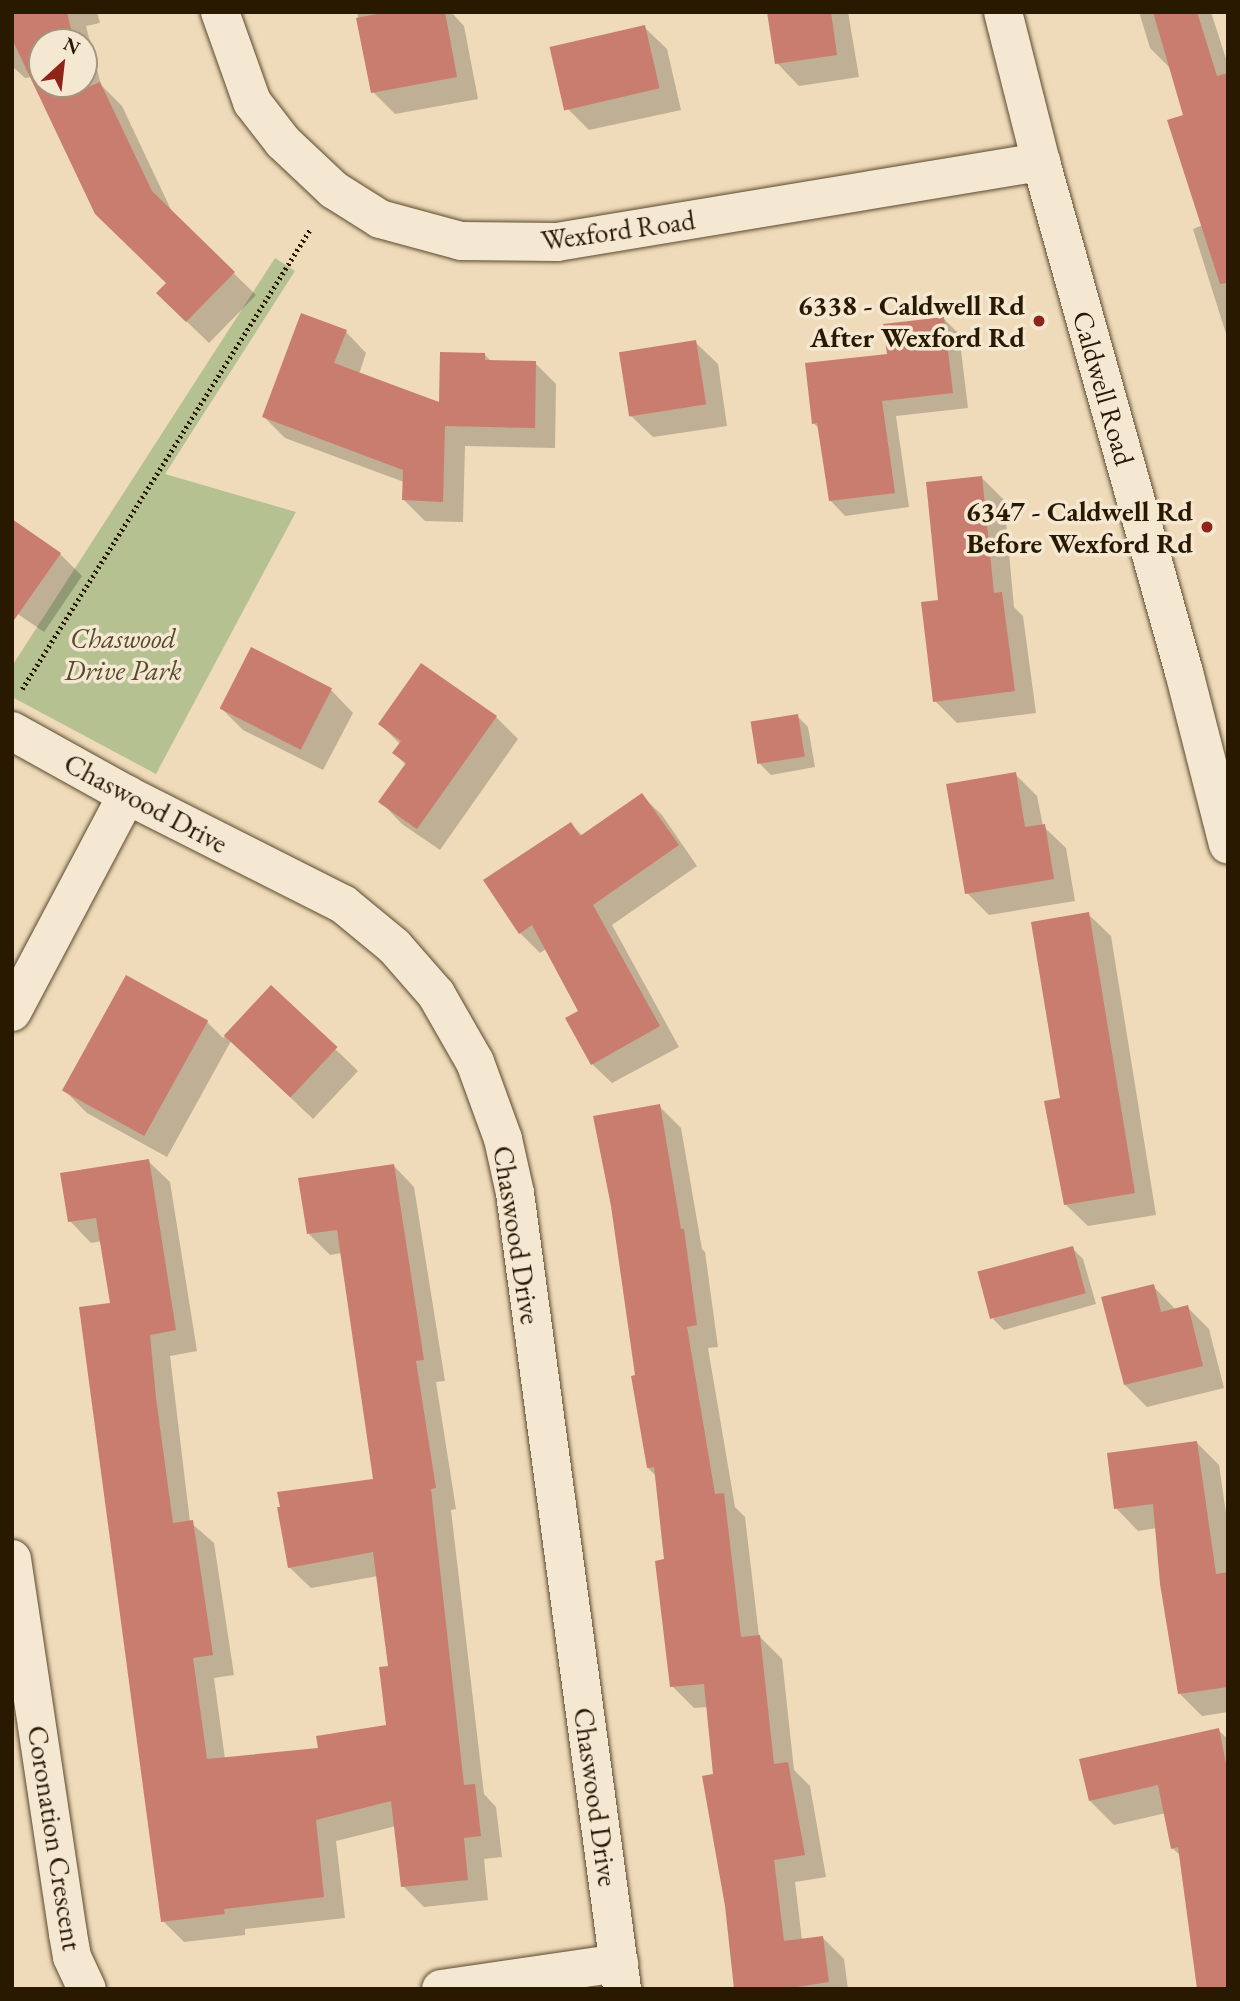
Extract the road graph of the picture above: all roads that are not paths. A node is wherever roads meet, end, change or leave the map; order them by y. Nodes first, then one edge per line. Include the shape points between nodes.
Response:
1 (220, 12) edge
2 (1003, 12) edge
3 (1041, 162) junction
4 (12, 731) edge
5 (127, 795) junction
6 (1228, 844) edge
7 (12, 1012) edge
8 (12, 1559) edge
9 (620, 1976) edge
10 (87, 1989) edge
11 (441, 1989) edge

1 - 3 street, Wexford Road via 252,102 283,142 334,190 380,219 461,241 557,242
2 - 3 street, Caldwell Road
3 - 6 street, Caldwell Road
4 - 5 street, Chaswood Drive
5 - 7 street
5 - 9 street, Chaswood Drive via 343,904 394,946 436,995 475,1062 503,1139 515,1193
8 - 10 street, Coronation Crescent via 72,1957
9 - 11 street

